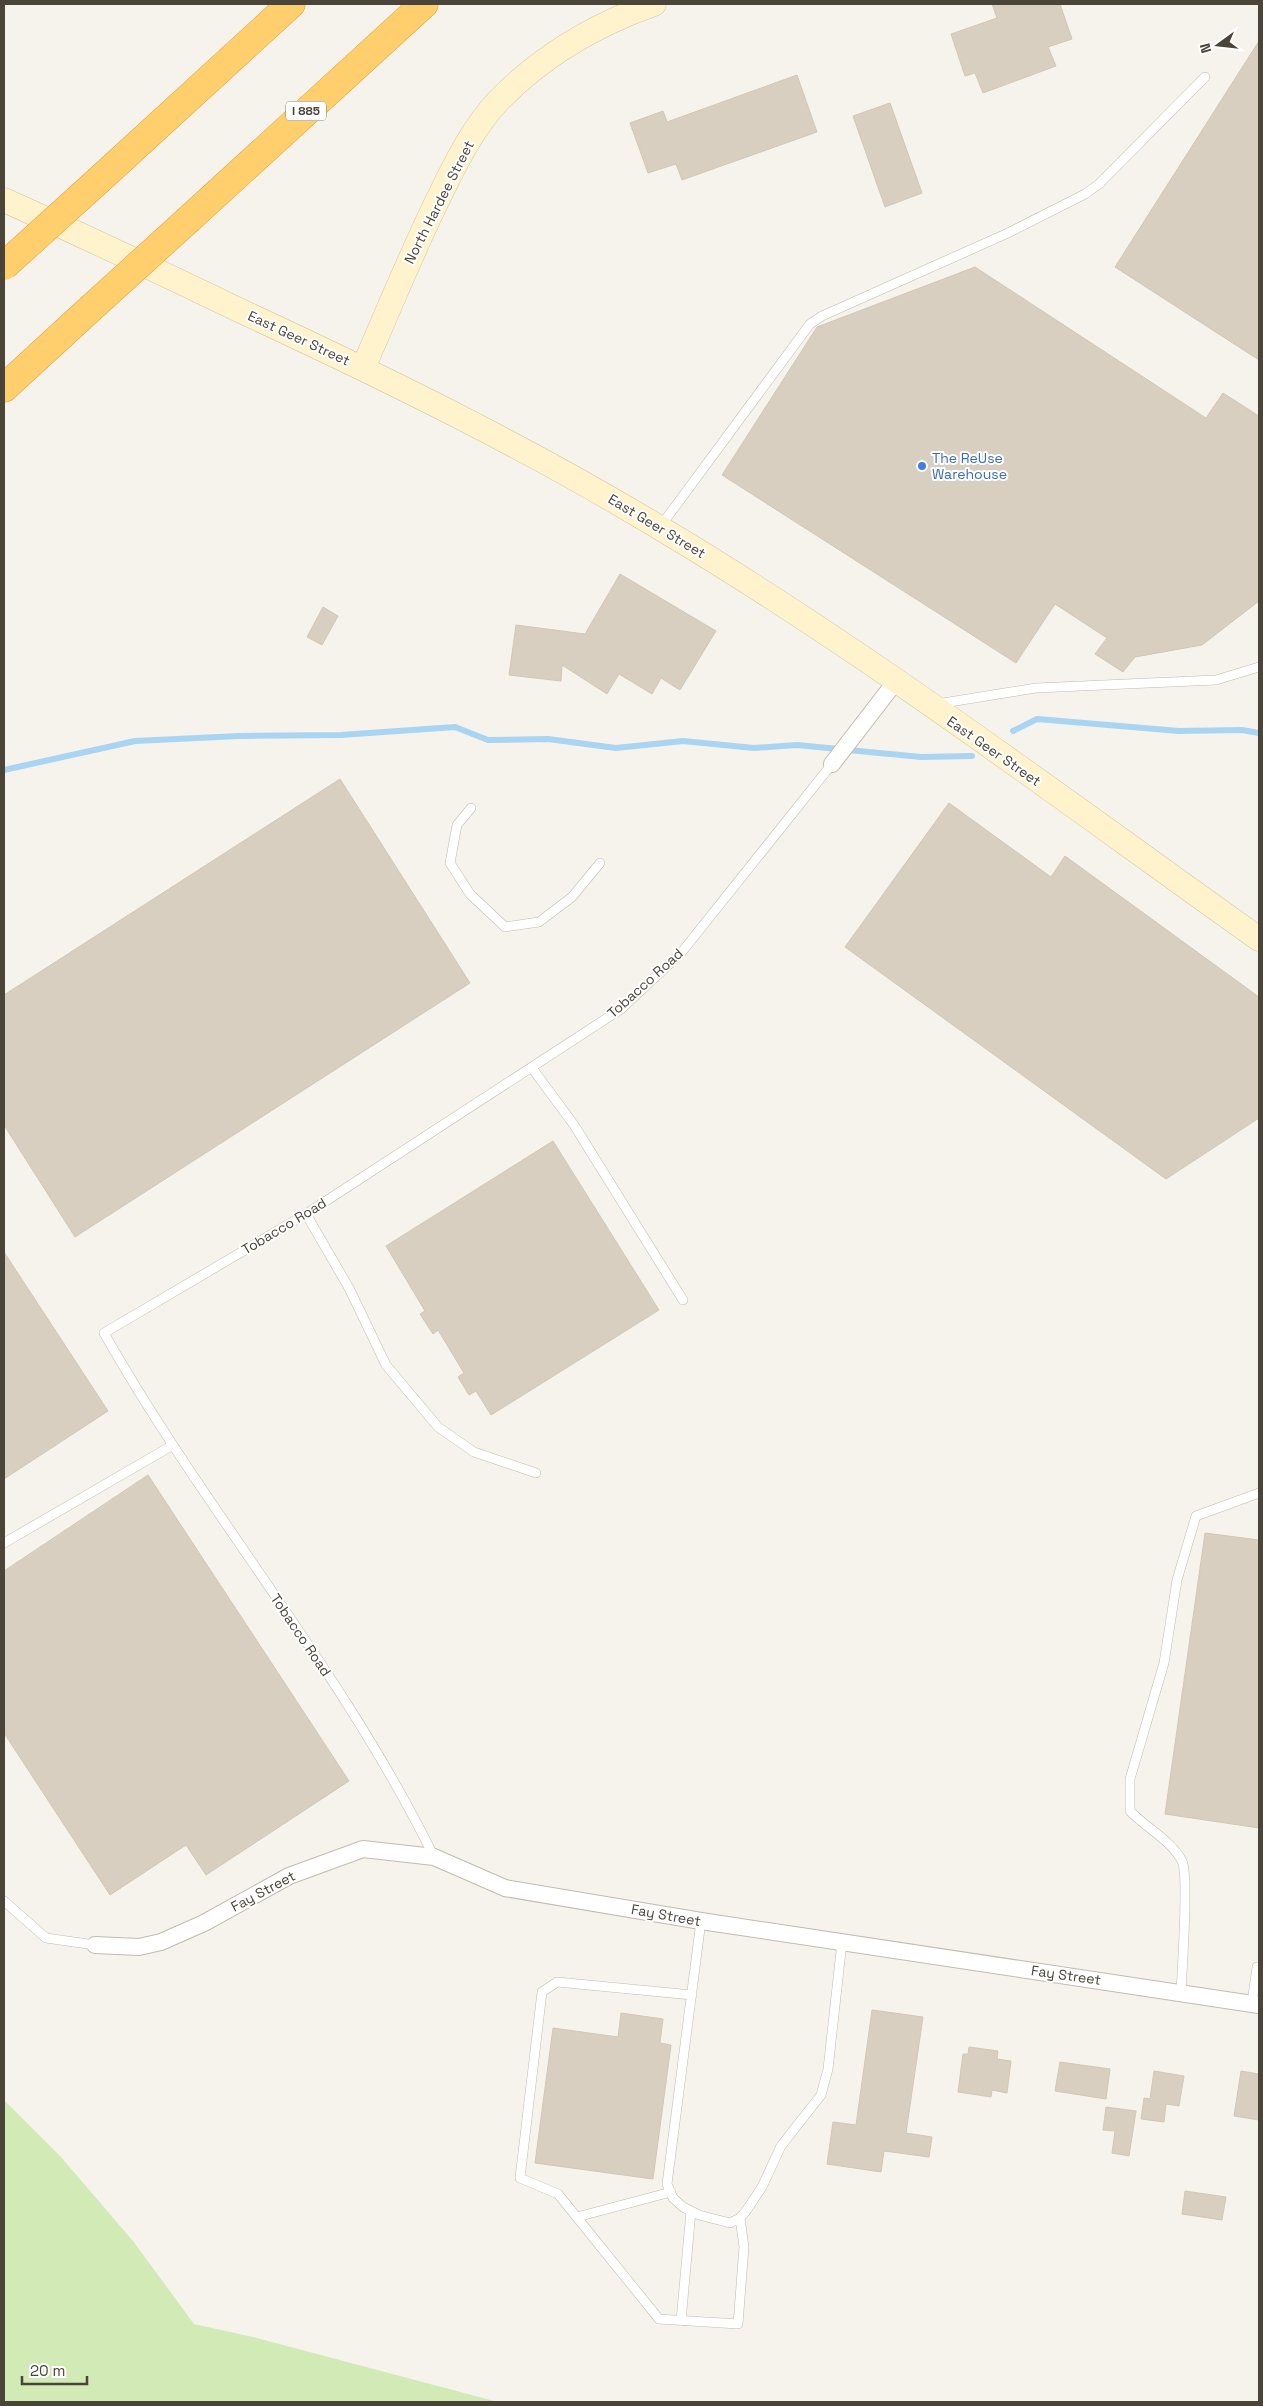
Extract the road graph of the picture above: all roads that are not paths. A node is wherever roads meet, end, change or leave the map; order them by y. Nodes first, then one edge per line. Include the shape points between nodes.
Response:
1 (291, 4) edge
2 (424, 4) edge
3 (654, 4) edge
4 (1205, 77) dead end
5 (4, 200) edge
6 (4, 266) edge
7 (364, 368) junction
8 (4, 388) edge
9 (660, 527) junction
10 (1259, 667) edge
11 (896, 681) junction
12 (930, 705) junction
13 (832, 764) joint
14 (471, 808) dead end
15 (600, 864) dead end
16 (1259, 939) edge
17 (532, 1068) junction
18 (306, 1214) junction
19 (683, 1300) dead end
20 (173, 1445) junction
21 (536, 1472) dead end
22 (1259, 1493) edge
23 (4, 1543) edge
24 (434, 1857) junction
25 (4, 1901) edge
26 (701, 1921) junction
27 (842, 1942) junction
28 (95, 1945) joint
29 (1259, 1967) edge
30 (1181, 1992) junction
31 (692, 1995) junction
32 (1256, 2004) edge
33 (671, 2192) junction
34 (691, 2211) junction
35 (577, 2218) junction
36 (740, 2218) junction
37 (681, 2321) junction

1 - 6 highway, bridge
2 - 8 highway, I 885, bridge
3 - 7 main road, North Hardee Street via 580,36 536,66 497,102 452,171 420,234
4 - 9 lane via 1099,184 1085,194 810,324
5 - 7 main road, East Geer Street
7 - 9 main road, East Geer Street via 548,463
9 - 11 main road, East Geer Street
10 - 12 lane via 1216,680 1036,688
11 - 12 main road, East Geer Street
11 - 13 street, Tobacco Road
12 - 16 main road, East Geer Street
13 - 17 lane, Tobacco Road via 681,953 621,1009
14 - 15 lane via 457,825 450,863 470,894 505,927 539,922 572,897
17 - 18 lane, Tobacco Road
17 - 19 lane via 574,1125
18 - 20 lane, Tobacco Road via 104,1333
18 - 21 lane via 349,1288 386,1365 438,1427 474,1452
20 - 23 lane
20 - 24 lane, Tobacco Road via 332,1679 390,1774
22 - 30 lane via 1196,1516 1177,1580 1164,1663 1130,1779 1130,1811 1170,1845 1183,1862
24 - 26 street, Fay Street via 505,1888
24 - 28 street, Fay Street via 364,1849 289,1876 204,1923 161,1942 140,1947
25 - 28 lane via 46,1938
26 - 27 street, Fay Street
26 - 31 lane
27 - 30 street, Fay Street
27 - 36 lane via 828,2069 821,2095 781,2146 762,2187
29 - 32 lane
30 - 32 street, Fay Street
31 - 33 lane via 668,2184
31 - 35 lane via 557,1982 542,1992 520,2178 558,2194
33 - 34 lane via 678,2203
33 - 35 lane
34 - 36 lane via 722,2223
34 - 37 lane
35 - 37 lane via 659,2319
36 - 37 lane via 744,2247 738,2324

